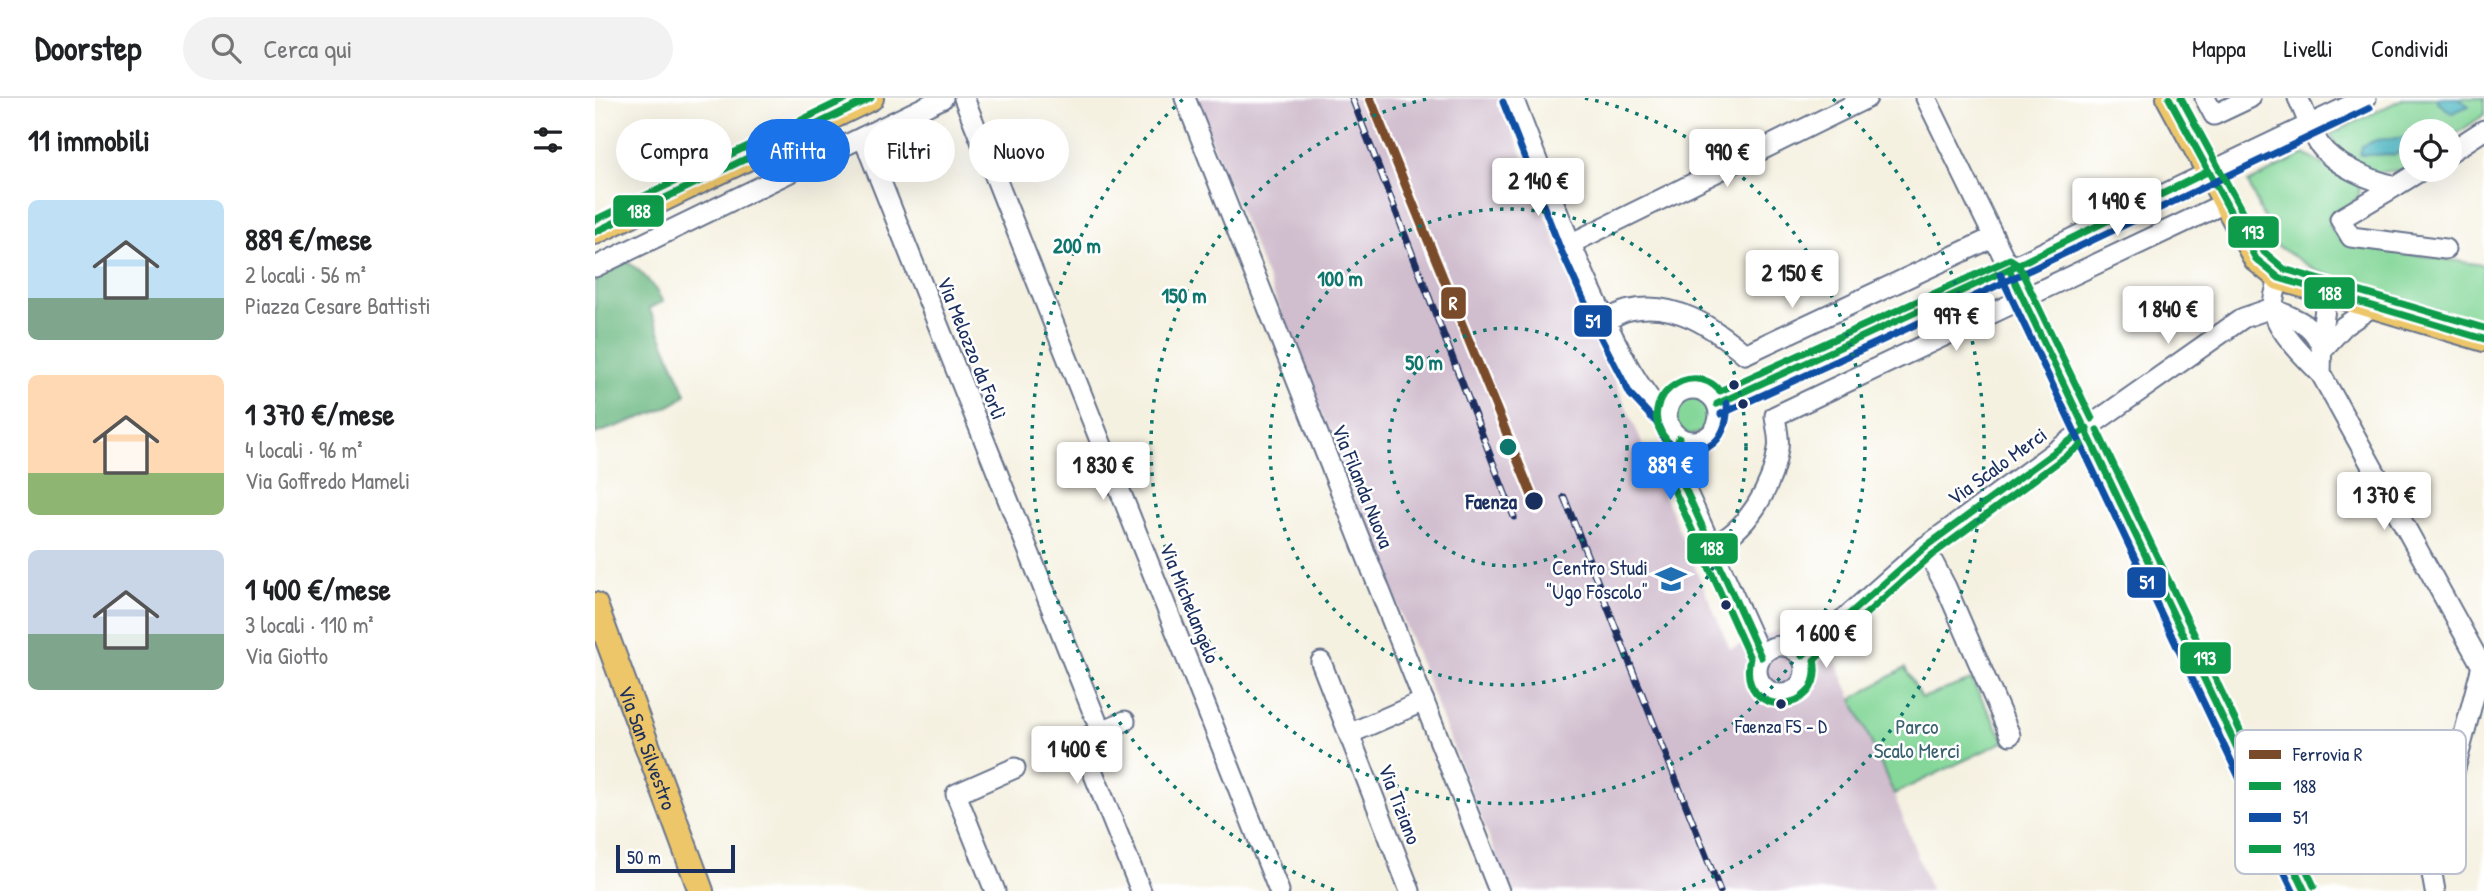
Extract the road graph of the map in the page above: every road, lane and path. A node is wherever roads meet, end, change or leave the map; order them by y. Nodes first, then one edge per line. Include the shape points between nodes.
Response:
1 (871, 98) edge
2 (943, 98) edge
3 (964, 98) edge
4 (1185, 98) edge
5 (1513, 98) edge
6 (1867, 98) edge
7 (1926, 98) edge
8 (2169, 98) edge
9 (2204, 98) edge
10 (2250, 98) edge
11 (2298, 98) edge
12 (2366, 98) edge
13 (2310, 124) junction
14 (2484, 130) edge
15 (863, 137) junction
16 (2462, 144) edge
17 (2207, 172) junction
18 (2402, 182) edge
19 (2396, 186) junction
20 (2225, 203) junction
21 (595, 232) edge
22 (1994, 237) junction
23 (1570, 244) junction
24 (2445, 249) dead end
25 (595, 267) edge
26 (2009, 269) junction
27 (2279, 278) junction
28 (2327, 293) junction
29 (2024, 299) junction
30 (2372, 307) junction
31 (2272, 308) junction
32 (1605, 321) junction
33 (2484, 339) edge
34 (2322, 351) junction
35 (2321, 374) junction
36 (1716, 405) junction
37 (1666, 417) junction
38 (2087, 428) junction
39 (1679, 438) junction
40 (1711, 546) junction
41 (1925, 547) junction
42 (595, 605) edge
43 (1802, 656) junction
44 (1761, 657) junction
45 (1321, 662) dead end
46 (2483, 668) edge
47 (1424, 701) junction
48 (1125, 722) dead end
49 (2466, 731) edge
50 (1101, 732) junction
51 (1349, 734) junction
52 (2010, 735) dead end
53 (2235, 742) edge
54 (1015, 768) dead end
55 (2297, 874) edge
56 (1492, 888) edge
57 (701, 891) edge
58 (995, 891) edge
59 (1141, 891) edge
60 (1279, 891) edge
61 (1410, 891) edge
62 (2305, 891) edge

1 - 21 main road
2 - 15 street
3 - 60 street, Via Michelangelo
4 - 47 street, Via Filanda Nuova
5 - 23 street
6 - 23 street
7 - 22 street
8 - 17 main road
9 - 10 street via 2214,115
11 - 13 street
12 - 13 street
13 - 17 street
13 - 19 street via 2320,145 2347,167 2372,181
14 - 16 street
15 - 25 street
15 - 50 street, Via Melozzo da Forlì
17 - 20 main road
17 - 26 street
18 - 19 street
19 - 24 street via 2340,219 2351,237
20 - 27 main road via 2256,259
20 - 29 street
22 - 26 street
22 - 32 street via 1745,354 1699,321 1661,307 1629,310
23 - 32 street
26 - 29 street
26 - 36 street
27 - 28 main road
27 - 31 street
28 - 30 main road
28 - 34 street
29 - 38 street
29 - 40 street via 1775,416 1779,447 1769,484 1750,515 1722,542
30 - 33 main road
30 - 34 street via 2344,326
31 - 34 street via 2311,328
31 - 35 street via 2290,341
31 - 38 street, Via Scalo Merci via 2243,318
32 - 37 street via 1639,388
34 - 35 street
35 - 46 street
36 - 37 street via 1702,390 1694,389 1671,402
36 - 39 street via 1717,424 1708,435 1694,441
37 - 39 street
38 - 41 street, Via Scalo Merci
38 - 53 street
39 - 40 street via 1674,458
40 - 44 street
41 - 43 street, Via Scalo Merci
41 - 52 street
42 - 57 main road, Via San Silvestro
43 - 44 street via 1781,646
43 - 44 street via 1804,679 1786,694 1770,691 1759,680
45 - 51 street, Via Tiziano
46 - 49 street
47 - 51 street
47 - 56 street, Via Filanda Nuova
48 - 50 street
50 - 59 street via 1080,740
51 - 61 street, Via Tiziano
54 - 58 street via 956,794
55 - 62 street

